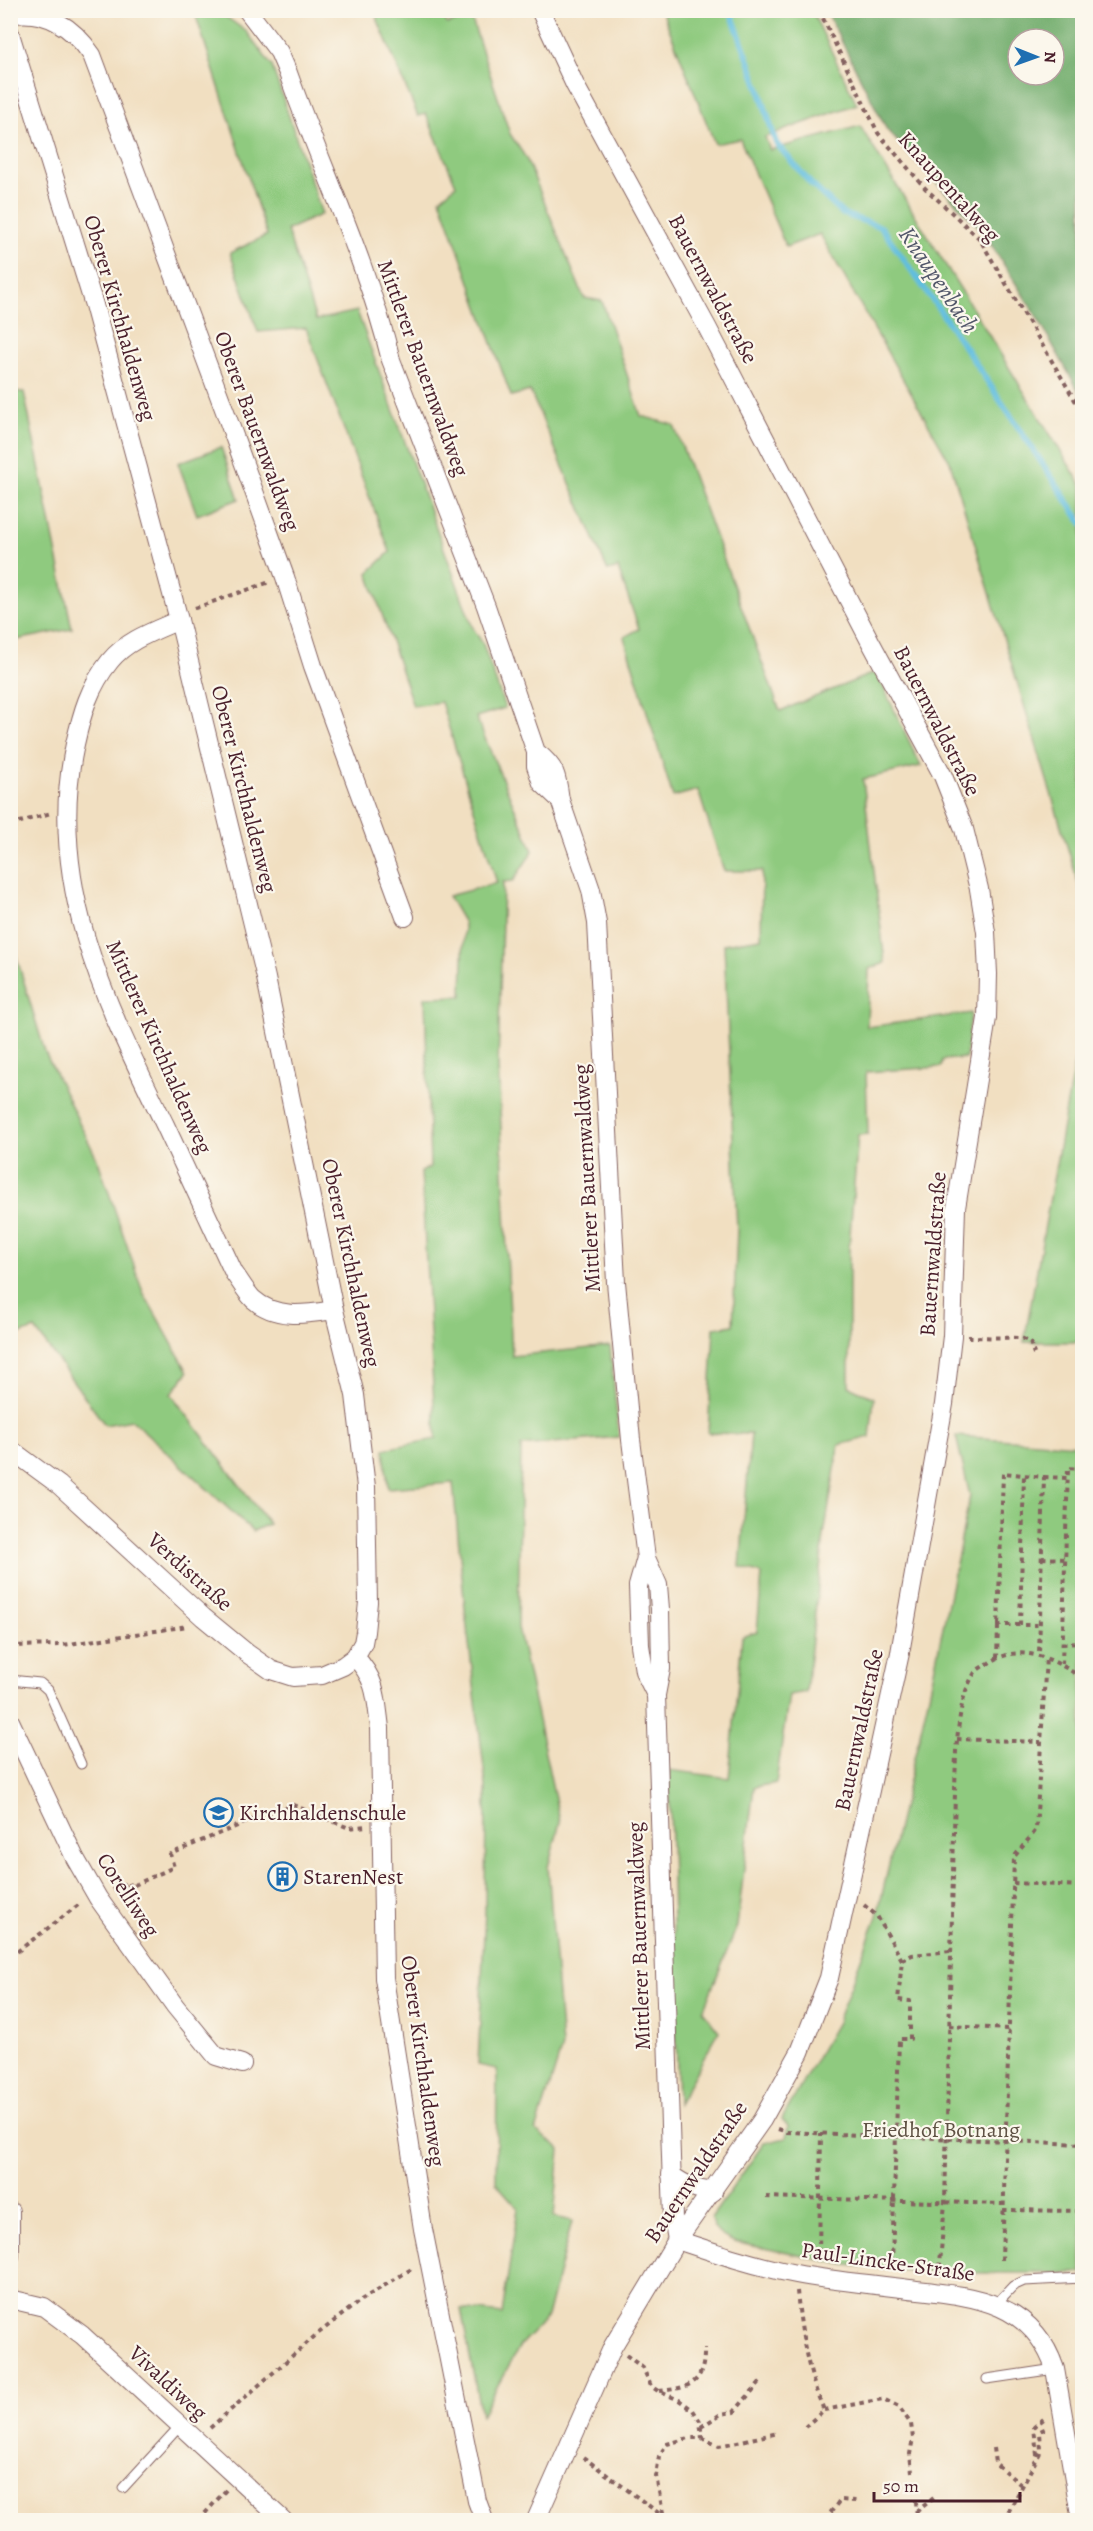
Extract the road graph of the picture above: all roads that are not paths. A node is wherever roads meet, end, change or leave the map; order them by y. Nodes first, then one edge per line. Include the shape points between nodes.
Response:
1 (246, 10) edge
2 (540, 10) edge
3 (10, 15) edge
4 (10, 34) edge
5 (178, 617) junction
6 (405, 917) dead end
7 (334, 1310) junction
8 (10, 1449) edge
9 (646, 1558) junction
10 (660, 1609) junction
11 (639, 1610) junction
12 (661, 1644) junction
13 (640, 1645) junction
14 (355, 1657) junction
15 (10, 1680) edge
16 (656, 1695) junction
17 (10, 1721) edge
18 (81, 1764) dead end
19 (242, 2064) dead end
20 (671, 2175) junction
21 (713, 2192) junction
22 (10, 2211) edge
23 (677, 2240) junction
24 (10, 2256) edge
25 (1083, 2278) edge
26 (10, 2299) edge
27 (996, 2304) junction
28 (1055, 2368) junction
29 (987, 2379) dead end
30 (179, 2427) junction
31 (1078, 2469) edge
32 (123, 2488) dead end
33 (283, 2520) edge
34 (484, 2520) edge
35 (536, 2520) edge
36 (1081, 2520) edge

1 - 9 street, Mittlerer Bauernwaldweg via 279,52 288,73 486,606 536,752 542,783 560,800 591,890 597,923 616,1282
2 - 21 street, Bauernwaldstraße via 575,85 943,776 964,829 986,932 987,1018 956,1208 952,1336 945,1404 900,1653 829,1978 800,2052 762,2120
3 - 6 street, Oberer Bauernwaldweg via 25,12 62,24 80,38 92,55 285,577 313,666
4 - 5 street, Oberer Kirchhaldenweg via 94,305
5 - 7 street, Oberer Kirchhaldenweg via 266,978
5 - 7 street, Mittlerer Kirchhaldenweg via 139,637 110,661 84,704 71,763 69,808 69,856 82,930 103,993 234,1273 253,1299 275,1312 301,1315
7 - 14 street, Oberer Kirchhaldenweg via 355,1395 366,1487 368,1602 363,1643
8 - 14 street, Verdistraße via 59,1485 203,1617 271,1670 293,1677 322,1675
9 - 10 street, Mittlerer Bauernwaldweg via 658,1585
9 - 11 street, Mittlerer Bauernwaldweg via 638,1586
10 - 11 street
10 - 12 street, Mittlerer Bauernwaldweg
11 - 13 street, Mittlerer Bauernwaldweg
12 - 13 street
12 - 16 street, Mittlerer Bauernwaldweg
13 - 16 street, Mittlerer Bauernwaldweg via 644,1671
14 - 34 street, Oberer Kirchhaldenweg via 368,1671 375,1690 380,1728 384,1978 429,2258
15 - 18 lane via 40,1683 48,1690
16 - 20 street, Mittlerer Bauernwaldweg
17 - 19 street, Corelliweg via 75,1858 97,1895 175,2006 216,2056
20 - 21 street via 691,2187
20 - 23 street, Mittlerer Bauernwaldweg
21 - 23 street, Bauernwaldstraße
22 - 24 street
23 - 27 street, Paul-Lincke-Straße via 796,2274 974,2296
23 - 35 street, Bauernwaldstraße via 613,2346
25 - 27 lane via 1024,2282 1013,2286
26 - 30 street, Vivaldiweg via 44,2307 82,2336
27 - 28 street, Paul-Lincke-Straße via 1029,2326
28 - 29 lane
28 - 31 street, Paul-Lincke-Straße
30 - 32 lane
30 - 33 street, Vivaldiweg
31 - 36 street, Paul-Lincke-Straße

